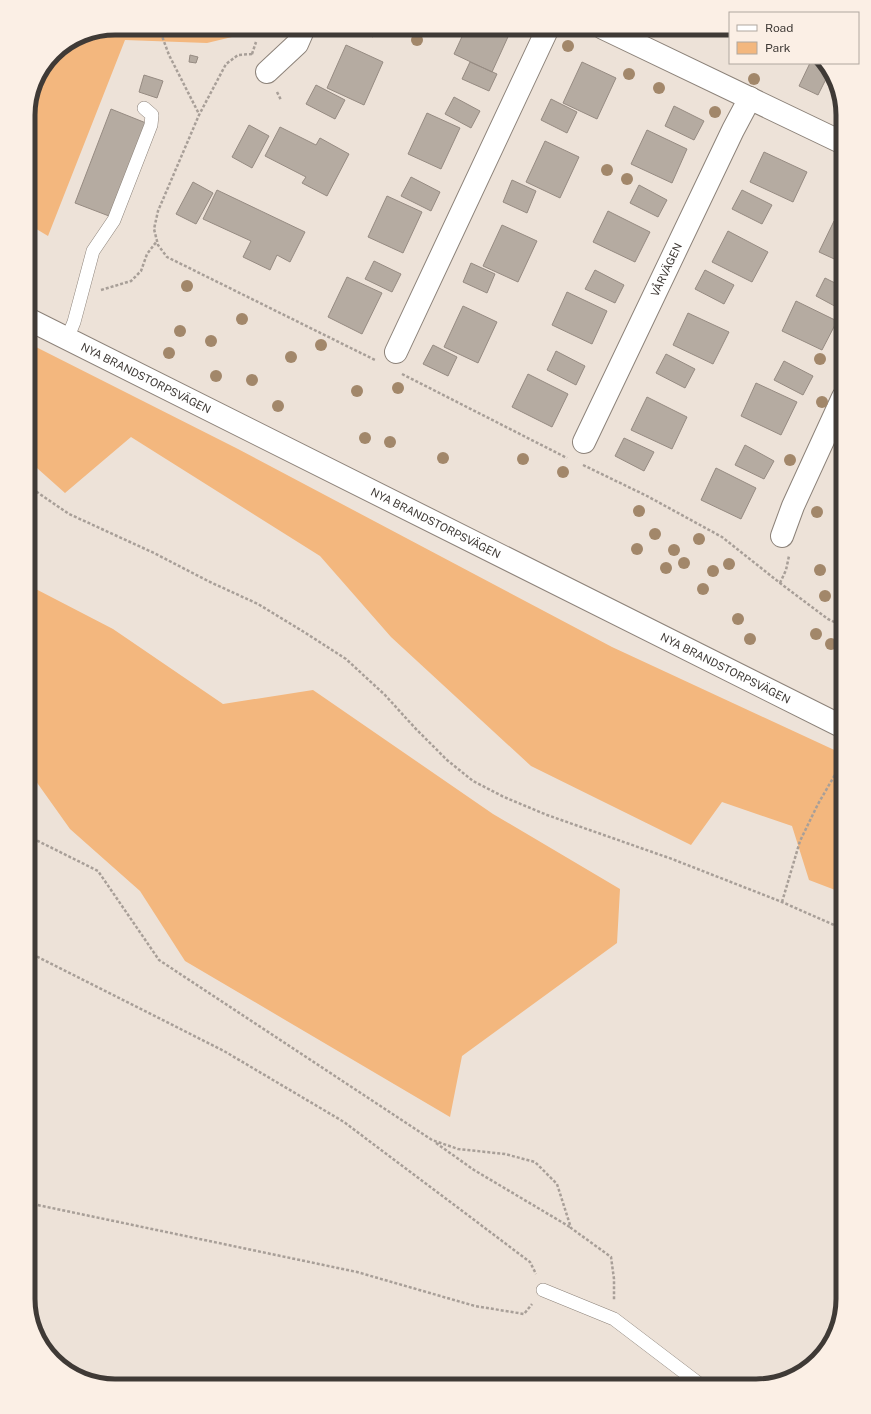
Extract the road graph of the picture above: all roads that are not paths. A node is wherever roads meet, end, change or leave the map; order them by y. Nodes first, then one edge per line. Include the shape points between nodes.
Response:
1 (301, 35) edge
2 (545, 35) edge
3 (618, 35) edge
4 (267, 72) road end
5 (750, 98) junction
6 (144, 108) dead end
7 (836, 140) edge
8 (35, 323) edge
9 (67, 339) junction
10 (391, 362) road end
11 (836, 412) edge
12 (584, 442) dead end
13 (782, 536) dead end
14 (836, 724) edge
15 (543, 1290) road end
16 (693, 1379) edge

1 - 4 street via 297,44
2 - 10 street
3 - 5 street
5 - 7 street
5 - 12 street, VÅRVÄGEN
6 - 9 lane via 152,115 150,125 114,220 93,251 80,303
8 - 9 street, NYA BRANDSTORPSVÄGEN
9 - 14 street, NYA BRANDSTORPSVÄGEN
11 - 13 street via 792,506
15 - 16 lane via 614,1319

